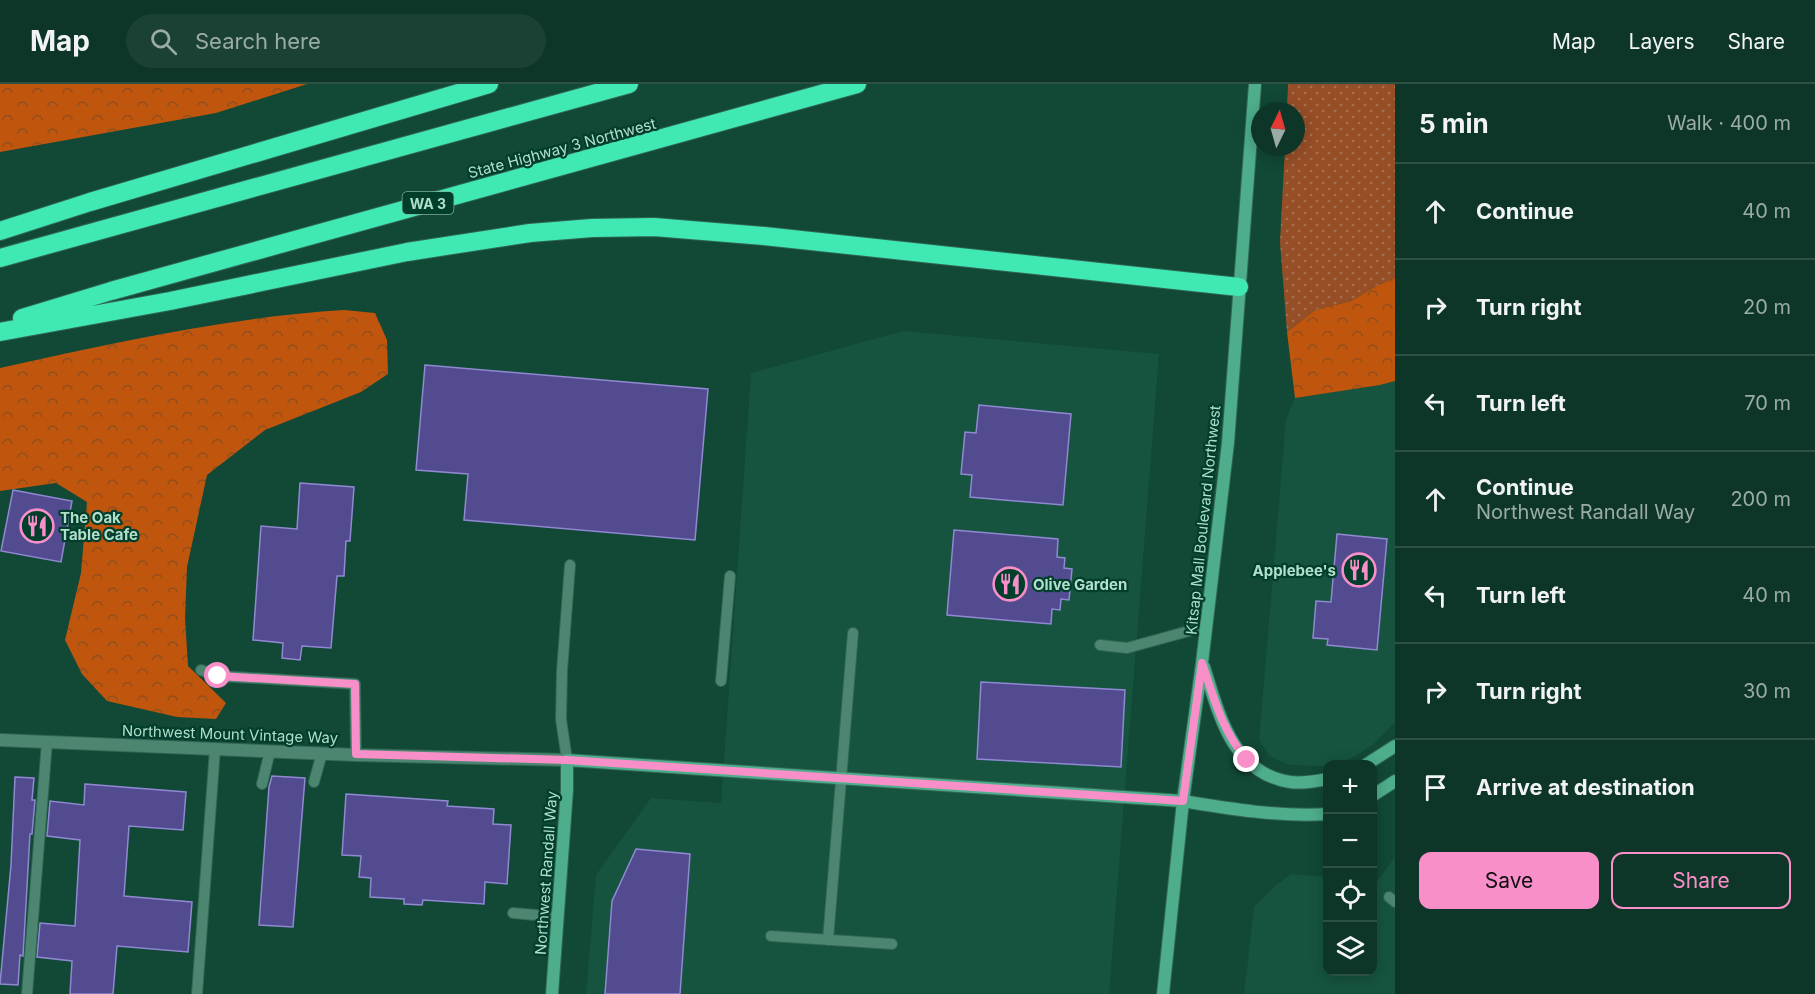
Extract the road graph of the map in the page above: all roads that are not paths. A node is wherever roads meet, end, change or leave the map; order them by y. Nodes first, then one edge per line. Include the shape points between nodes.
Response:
1 (489, 84) edge
2 (629, 84) edge
3 (856, 84) edge
4 (1255, 84) edge
5 (0, 231) edge
6 (0, 258) edge
7 (1239, 287) junction
8 (0, 325) edge
9 (0, 332) edge
10 (570, 565) dead end
11 (730, 576) dead end
12 (1207, 626) junction
13 (853, 633) dead end
14 (1100, 645) dead end
15 (1202, 663) junction
16 (201, 670) dead end
17 (721, 681) dead end
18 (0, 740) edge
19 (47, 742) junction
20 (1395, 746) edge
21 (215, 749) junction
22 (270, 751) junction
23 (322, 753) junction
24 (356, 754) junction
25 (567, 760) junction
26 (1374, 760) edge
27 (842, 777) junction
28 (1323, 779) edge
29 (1395, 781) edge
30 (314, 782) dead end
31 (262, 784) dead end
32 (1377, 792) edge
33 (1183, 801) junction
34 (1323, 814) edge
35 (513, 913) dead end
36 (558, 917) junction
37 (771, 936) dead end
38 (828, 940) junction
39 (892, 945) dead end
40 (27, 994) edge
41 (196, 994) edge
42 (552, 994) edge
43 (1163, 994) edge

1 - 5 highway
2 - 6 highway
3 - 8 highway, State Highway 3 Northwest / WA 3
4 - 7 main road, Kitsap Mall Boulevard Northwest
7 - 9 highway via 764,236 654,227 591,228 407,252
7 - 12 main road, Kitsap Mall Boulevard Northwest via 1228,443
10 - 25 lane via 561,707
11 - 17 lane
12 - 14 lane via 1127,648
12 - 15 main road, Kitsap Mall Boulevard Northwest
13 - 27 lane
15 - 28 main road via 1224,728 1251,764 1291,782
15 - 33 main road, Kitsap Mall Boulevard Northwest
16 - 24 lane via 218,676 355,684
18 - 19 street, Northwest Mount Vintage Way
19 - 21 street, Northwest Mount Vintage Way
19 - 40 lane
20 - 26 main road
21 - 22 street, Northwest Mount Vintage Way
21 - 41 lane
22 - 23 street, Northwest Mount Vintage Way
22 - 31 lane
23 - 24 street, Northwest Mount Vintage Way
23 - 30 lane
24 - 25 street, Northwest Mount Vintage Way
25 - 27 main road
25 - 36 main road, Northwest Randall Way
27 - 33 main road
27 - 38 lane
29 - 32 main road
33 - 34 main road via 1257,813
33 - 43 main road, Kitsap Mall Boulevard Northwest
35 - 36 lane
36 - 42 main road, Northwest Randall Way
37 - 38 lane
38 - 39 lane

